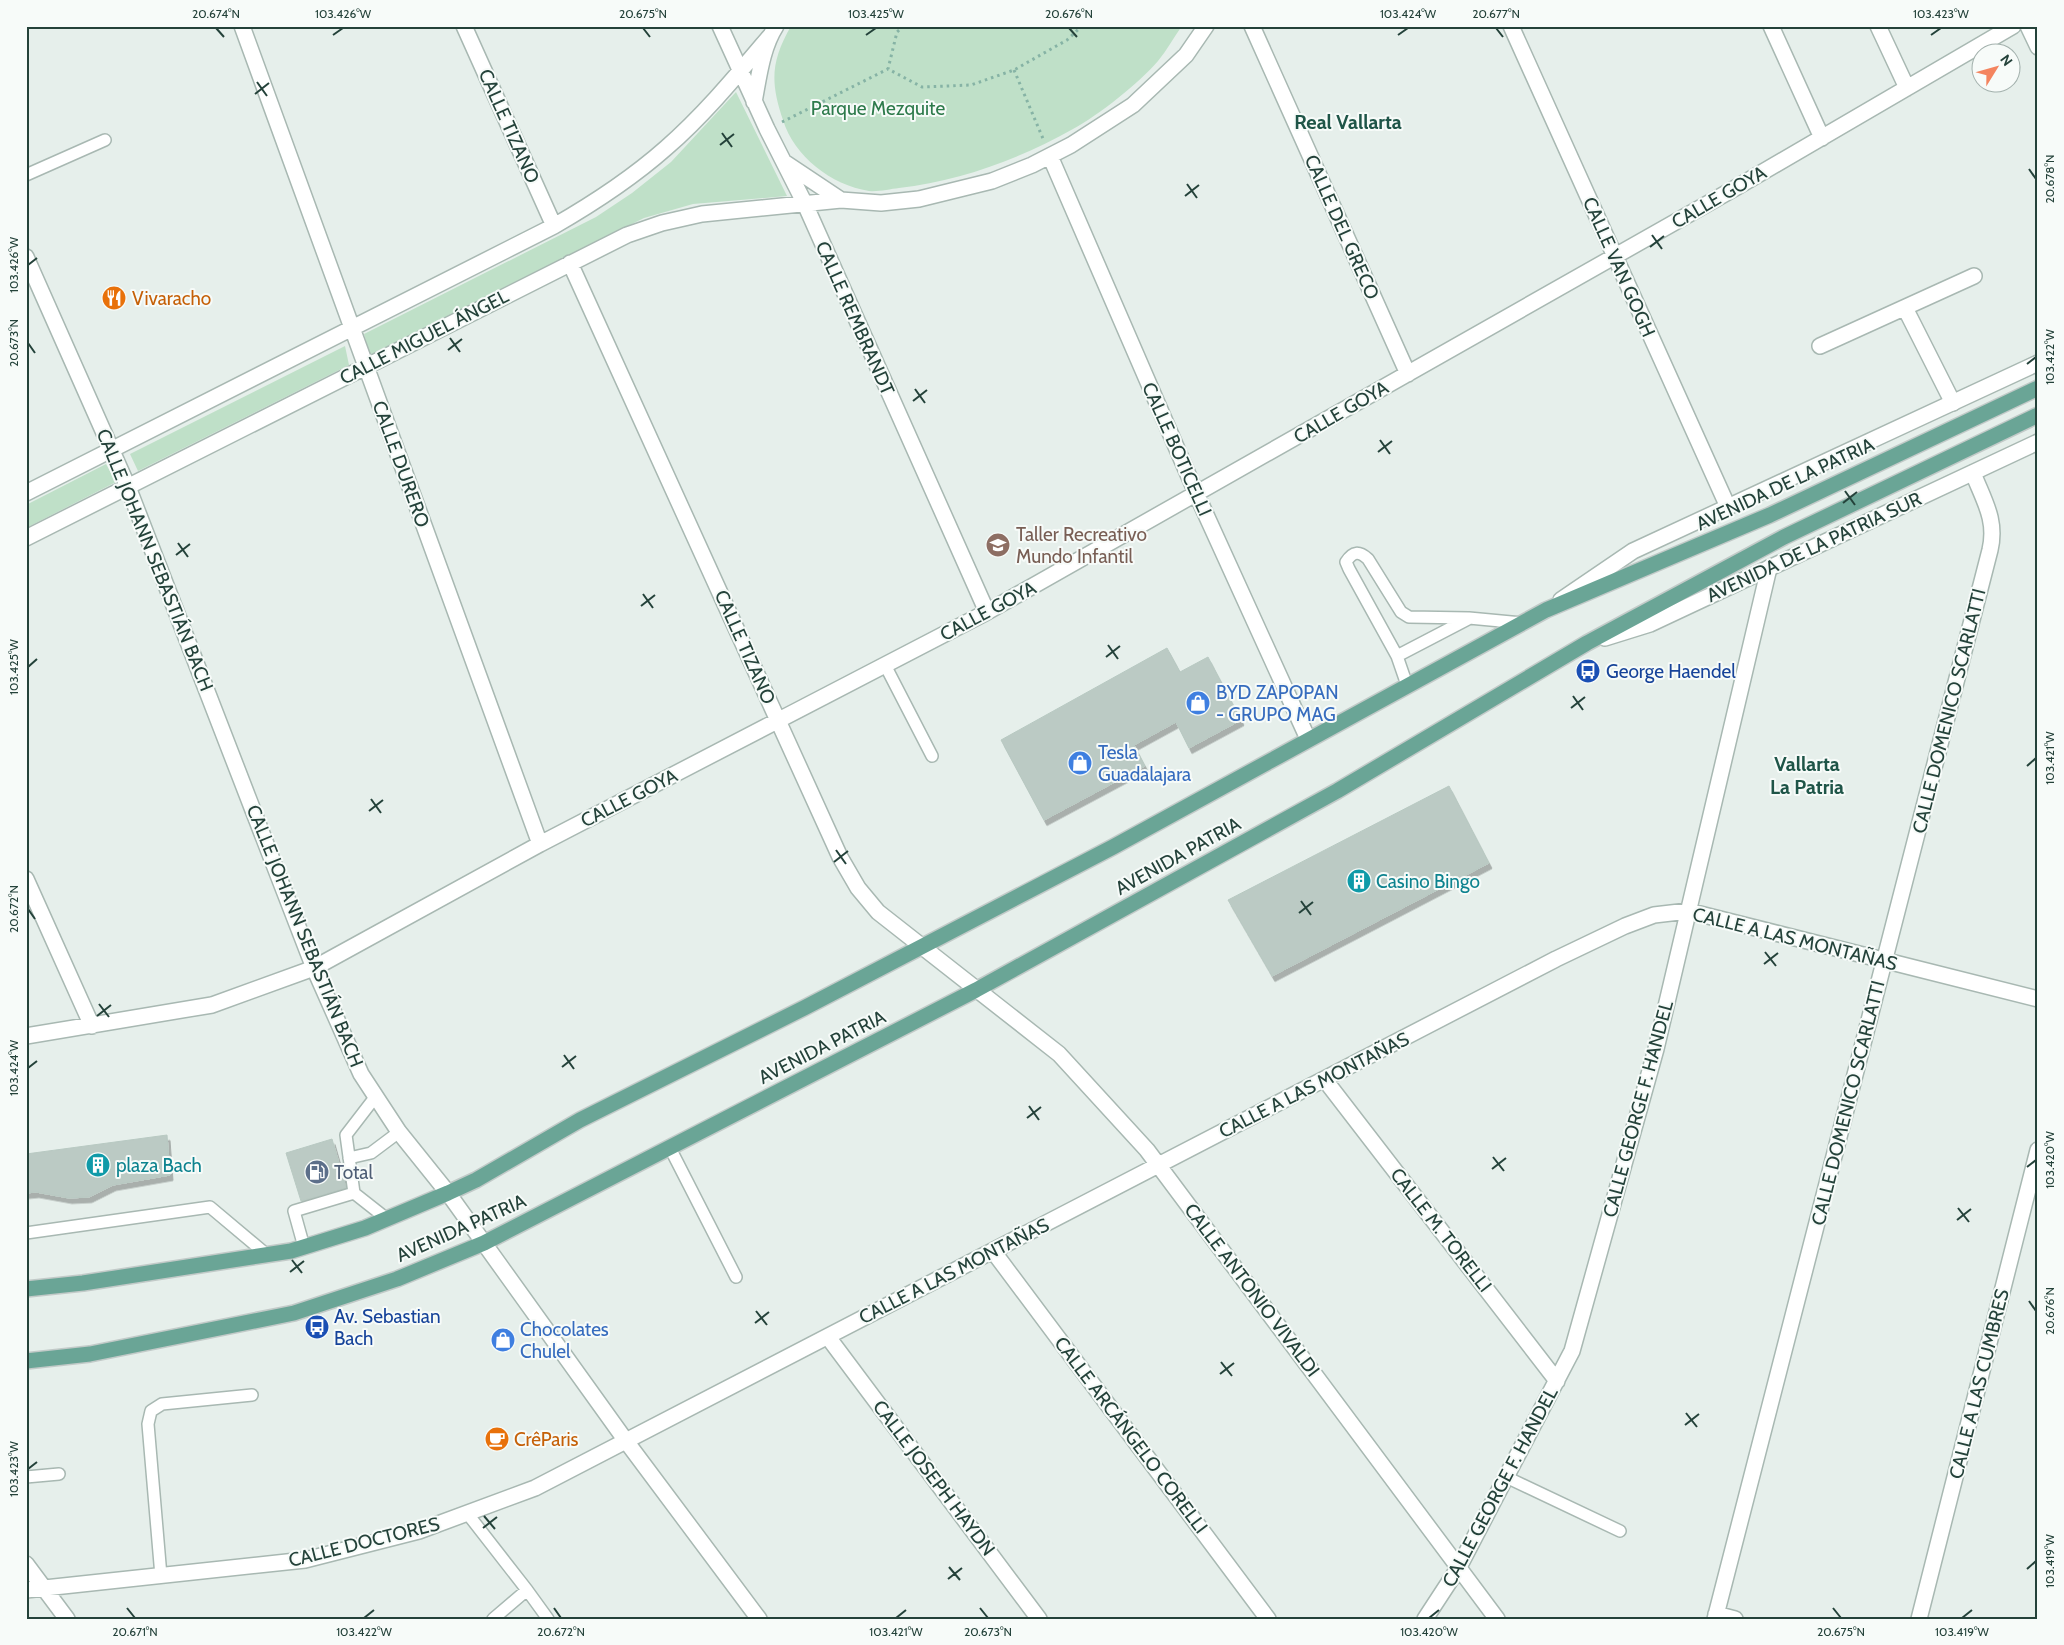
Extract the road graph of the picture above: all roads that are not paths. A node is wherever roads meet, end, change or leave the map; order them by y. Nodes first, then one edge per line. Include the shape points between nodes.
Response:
1 (242, 26) edge
2 (464, 26) edge
3 (720, 26) edge
4 (1206, 26) edge
5 (1252, 26) edge
6 (1511, 26) edge
7 (1772, 26) edge
8 (1878, 26) edge
9 (2013, 26) edge
10 (2028, 26) edge
11 (773, 31) edge
12 (2038, 47) edge
13 (740, 71) junction
14 (1907, 88) junction
15 (754, 102) junction
16 (1822, 138) junction
17 (105, 140) dead end
18 (1050, 156) junction
19 (783, 161) junction
20 (26, 175) edge
21 (842, 200) junction
22 (804, 204) junction
23 (554, 226) junction
24 (1615, 256) junction
25 (26, 258) edge
26 (570, 263) junction
27 (1974, 276) dead end
28 (1905, 308) junction
29 (351, 329) junction
30 (1820, 346) dead end
31 (2038, 363) edge
32 (365, 366) junction
33 (1408, 374) junction
34 (2038, 388) edge
35 (1952, 402) junction
36 (2038, 415) edge
37 (2038, 442) edge
38 (112, 450) junction
39 (1973, 473) junction
40 (128, 487) junction
41 (26, 492) edge
42 (1197, 495) junction
43 (1728, 507) junction
44 (26, 538) edge
45 (1769, 568) junction
46 (1546, 610) junction
47 (987, 612) junction
48 (1469, 618) junction
49 (1522, 623) junction
50 (1586, 644) junction
51 (1397, 656) junction
52 (885, 665) junction
53 (1407, 685) junction
54 (778, 720) junction
55 (1308, 739) junction
56 (932, 756) dead end
57 (540, 844) junction
58 (26, 879) edge
59 (1688, 911) junction
60 (922, 946) junction
61 (1884, 960) junction
62 (314, 968) junction
63 (976, 990) junction
64 (2038, 999) edge
65 (92, 1026) junction
66 (26, 1036) edge
67 (1324, 1080) junction
68 (376, 1096) junction
69 (399, 1132) junction
70 (670, 1148) junction
71 (2038, 1150) edge
72 (349, 1158) junction
73 (1158, 1166) junction
74 (448, 1193) junction
75 (354, 1194) junction
76 (387, 1219) junction
77 (26, 1233) edge
78 (484, 1243) junction
79 (304, 1247) junction
80 (993, 1251) junction
81 (266, 1254) junction
82 (736, 1277) dead end
83 (26, 1289) edge
84 (828, 1337) junction
85 (26, 1361) edge
86 (1557, 1381) junction
87 (252, 1396) dead end
88 (626, 1441) junction
89 (59, 1474) dead end
90 (26, 1477) edge
91 (1506, 1477) junction
92 (467, 1513) junction
93 (1620, 1531) dead end
94 (26, 1564) edge
95 (1459, 1567) junction
96 (161, 1576) junction
97 (44, 1588) junction
98 (26, 1590) edge
99 (527, 1590) junction
100 (1716, 1616) edge
101 (67, 1619) edge
102 (493, 1619) edge
103 (548, 1619) edge
104 (760, 1619) edge
105 (1040, 1619) edge
106 (1268, 1619) edge
107 (1425, 1619) edge
108 (1497, 1619) edge
109 (1736, 1619) edge
110 (1919, 1619) edge

1 - 29 street, CALLE DURERO
2 - 23 street, CALLE TIZANO
3 - 13 street, CALLE REMBRANDT
4 - 18 street, CALLE MIGUEL ÁNGEL via 1186,55 1133,106
5 - 33 street, CALLE DEL GRECO
6 - 24 street, CALLE VAN GOGH
7 - 16 street
8 - 14 street
9 - 14 street, CALLE GOYA
10 - 12 street
11 - 13 street
11 - 15 street via 760,68
13 - 15 street, CALLE REMBRANDT
13 - 23 street via 667,147 597,201
14 - 16 street, CALLE GOYA
15 - 19 street, CALLE REMBRANDT
16 - 24 street, CALLE GOYA
17 - 20 lane
18 - 21 street, CALLE MIGUEL ÁNGEL via 992,181 919,199 881,204
18 - 42 street, CALLE BOTICELLI
19 - 21 street, CALLE MIGUEL ÁNGEL
19 - 22 street, CALLE REMBRANDT
21 - 22 street, CALLE MIGUEL ÁNGEL
22 - 26 street, CALLE MIGUEL ÁNGEL via 702,214 662,223 627,235
22 - 47 street, CALLE REMBRANDT
23 - 29 street
24 - 33 street, CALLE GOYA
24 - 43 street, CALLE VAN GOGH
25 - 38 street, CALLE JOHANN SEBASTIÁN BACH
26 - 32 street, CALLE MIGUEL ÁNGEL
26 - 54 street, CALLE TIZANO
27 - 28 street
28 - 30 street
28 - 35 street
29 - 32 street, CALLE DURERO
29 - 38 street
31 - 35 street
32 - 40 street, CALLE MIGUEL ÁNGEL
32 - 57 street, CALLE DURERO
33 - 42 street, CALLE GOYA
34 - 46 main road, AVENIDA DE LA PATRIA via 1770,515
35 - 43 street
36 - 50 main road via 1784,537
37 - 39 street, AVENIDA DE LA PATRIA SUR
38 - 40 street, CALLE JOHANN SEBASTIÁN BACH
38 - 41 street
39 - 45 street, AVENIDA DE LA PATRIA SUR
39 - 61 street, CALLE DOMENICO SCARLATTI via 1992,520 1993,535
40 - 44 street, CALLE MIGUEL ÁNGEL
40 - 62 street, CALLE JOHANN SEBASTIÁN BACH
42 - 47 street, CALLE GOYA
42 - 55 street, CALLE BOTICELLI
43 - 46 street via 1634,551
45 - 50 street, AVENIDA DE LA PATRIA SUR via 1650,624
45 - 59 street, CALLE GEORGE F. HANDEL
46 - 49 main road, AVENIDA PATRIA
47 - 52 street, CALLE GOYA
48 - 49 lane
48 - 51 lane
48 - 51 lane via 1409,617 1400,612 1368,559 1362,553 1356,553 1346,562 1348,569
49 - 53 main road, AVENIDA PATRIA
50 - 63 main road, AVENIDA PATRIA via 1337,791
51 - 53 lane
52 - 54 street, CALLE GOYA
52 - 56 lane
53 - 55 main road, AVENIDA PATRIA
54 - 57 street, CALLE GOYA
54 - 60 street, CALLE TIZANO via 840,857 858,888 878,912
55 - 60 main road, AVENIDA PATRIA via 1113,847
57 - 62 street, CALLE GOYA
58 - 65 street
59 - 61 street, CALLE A LAS MONTAÑAS
59 - 67 street, CALLE A LAS MONTAÑAS via 1654,915 1625,926
59 - 86 street, CALLE GEORGE F. HANDEL via 1656,1049 1572,1351
60 - 63 street, CALLE TIZANO
60 - 74 main road, AVENIDA PATRIA via 580,1120
61 - 64 street, CALLE A LAS MONTAÑAS
61 - 100 street, CALLE DOMENICO SCARLATTI
62 - 65 street, CALLE GOYA via 212,1006
62 - 68 street, CALLE JOHANN SEBASTIÁN BACH via 361,1074
63 - 70 main road, AVENIDA PATRIA
63 - 73 street, CALLE ANTONIO VIVALDI via 1059,1054
65 - 66 street, CALLE GOYA
67 - 73 street, CALLE A LAS MONTAÑAS
67 - 86 street, CALLE M. TORELLI
68 - 69 street, CALLE JOHANN SEBASTIÁN BACH
68 - 72 lane via 346,1135
69 - 72 lane via 371,1153
69 - 74 street, CALLE JOHANN SEBASTIÁN BACH
70 - 78 main road, AVENIDA PATRIA
70 - 82 lane
71 - 110 street, CALLE A LAS CUMBRES
72 - 75 lane
73 - 80 street, CALLE A LAS MONTAÑAS
73 - 95 street, CALLE ANTONIO VIVALDI
74 - 76 main road, AVENIDA PATRIA
74 - 78 street, CALLE JOHANN SEBASTIÁN BACH
75 - 76 lane
75 - 79 lane via 294,1211
76 - 79 main road, AVENIDA PATRIA
77 - 81 lane via 210,1207
78 - 85 main road, AVENIDA PATRIA via 397,1279 294,1313 90,1354
78 - 88 street, CALLE JOHANN SEBASTIÁN BACH
79 - 81 main road, AVENIDA PATRIA
80 - 84 street, CALLE A LAS MONTAÑAS
80 - 106 street, CALLE ARCÁNGELO CORELLI
81 - 83 main road, AVENIDA PATRIA
84 - 88 street, CALLE A LAS MONTAÑAS
84 - 105 street, CALLE JOSEPH HAYDN
86 - 91 street, CALLE GEORGE F. HANDEL
87 - 96 lane via 162,1404 151,1411 148,1424
88 - 92 street, CALLE DOCTORES via 535,1488
88 - 104 street, CALLE JOHANN SEBASTIÁN BACH
89 - 90 lane
91 - 93 lane
91 - 95 street, CALLE GEORGE F. HANDEL
92 - 96 street, CALLE DOCTORES via 419,1531 305,1560
92 - 99 lane
94 - 97 street
95 - 107 street, CALLE GEORGE F. HANDEL
95 - 108 street, CALLE ANTONIO VIVALDI
96 - 97 street, CALLE DOCTORES
97 - 98 street, CALLE DOCTORES
97 - 101 street
99 - 102 lane
99 - 103 lane
100 - 109 street

